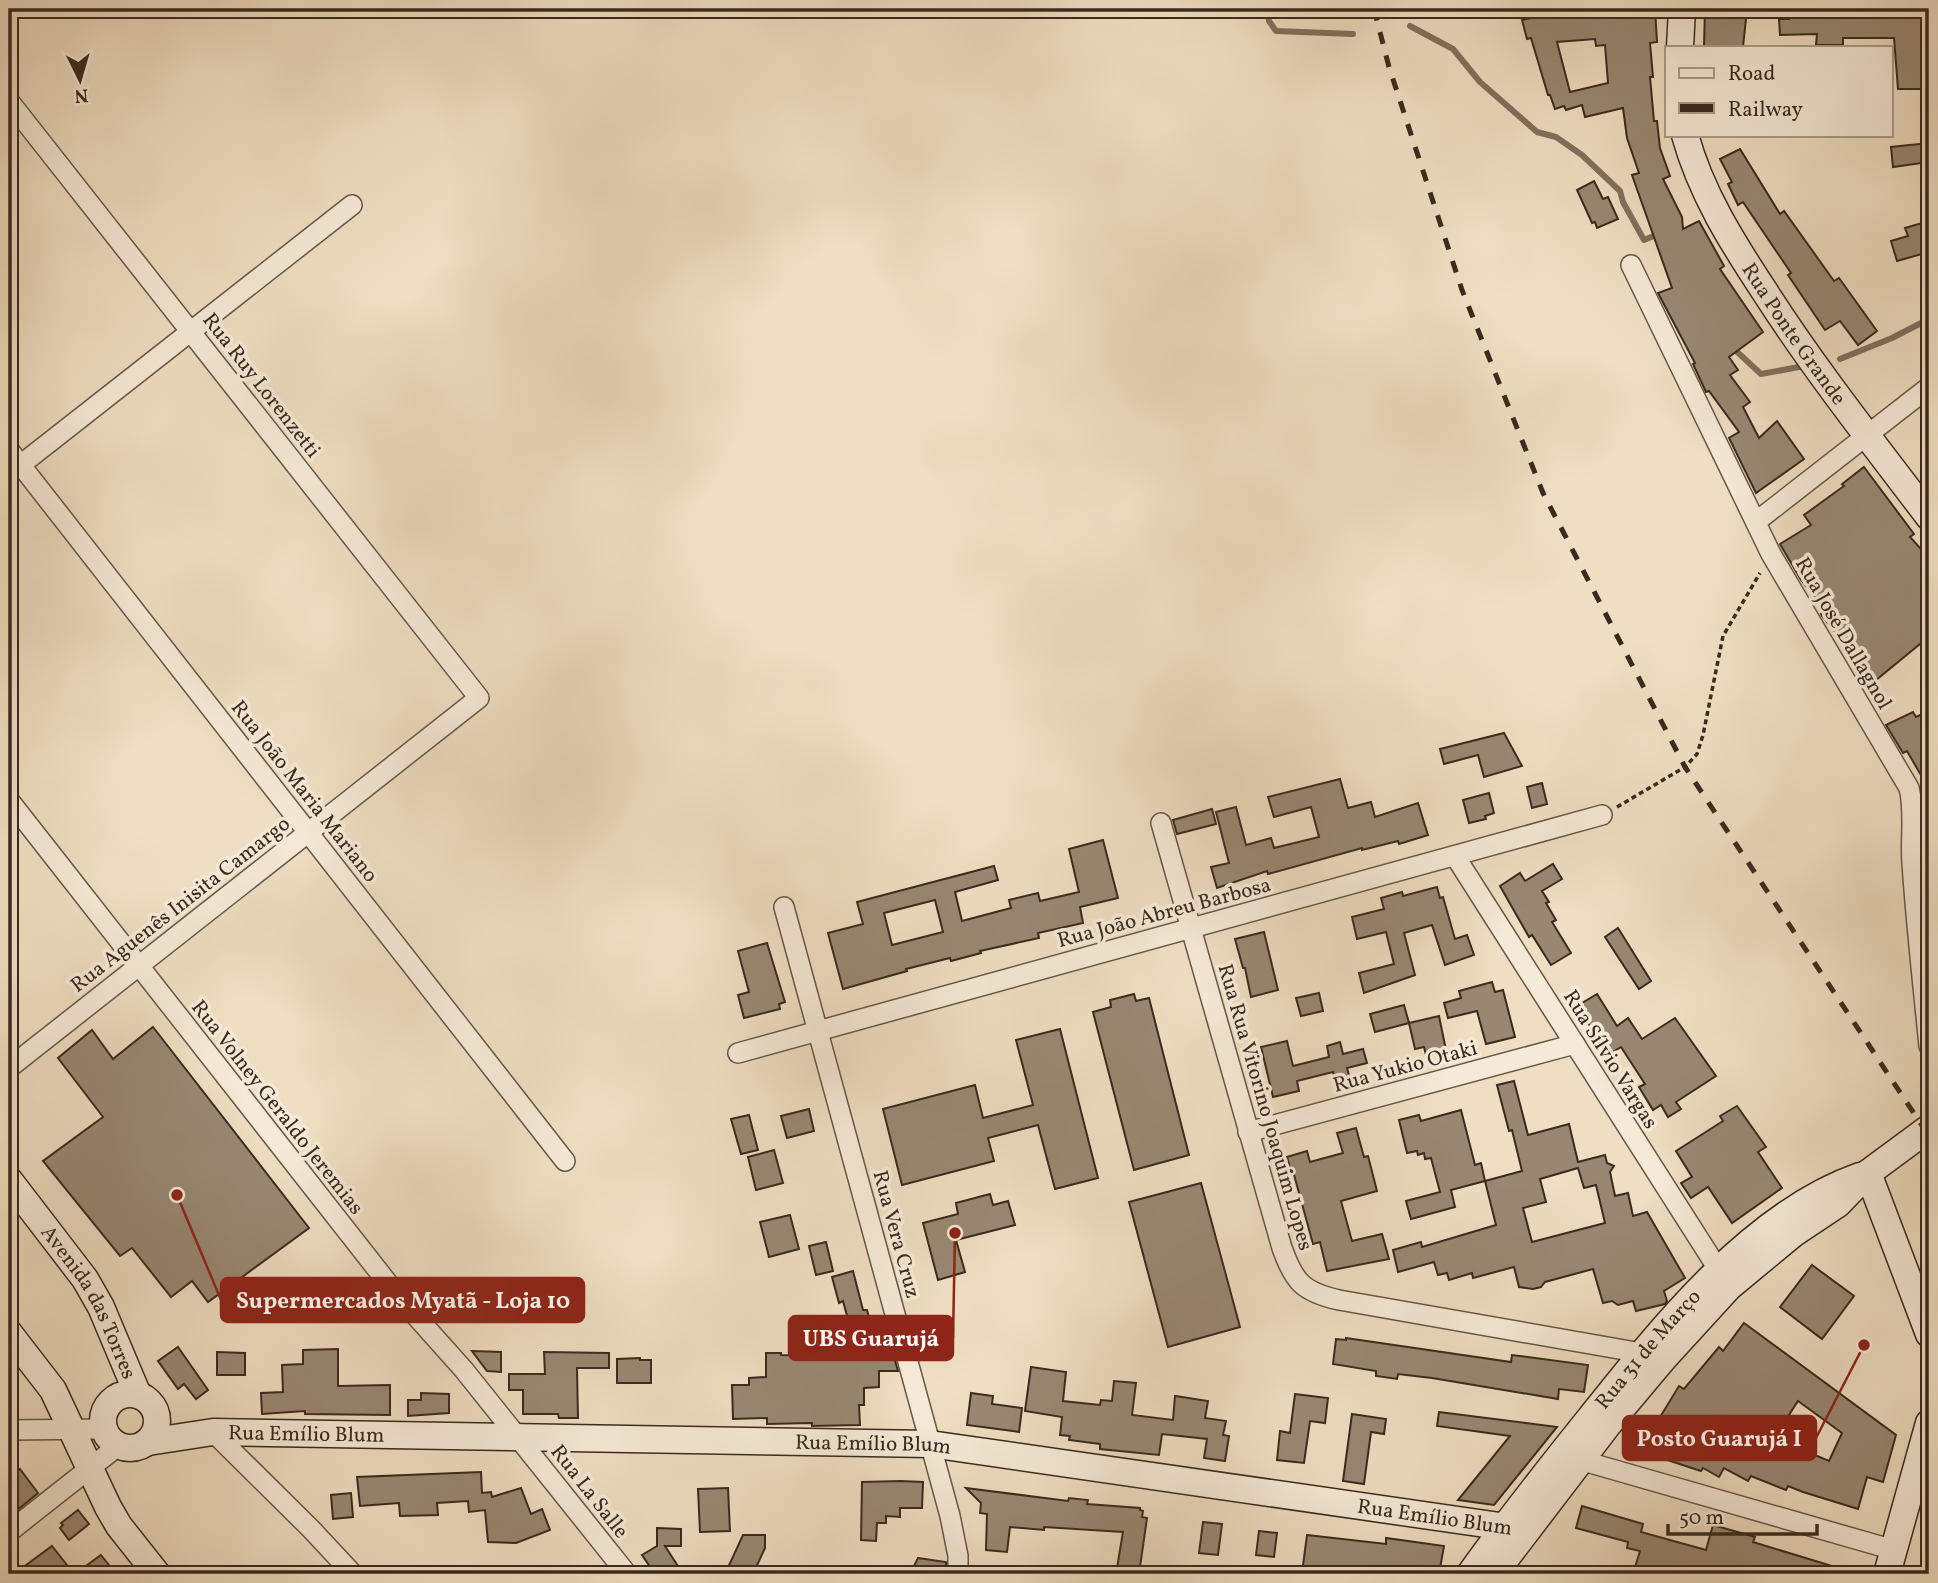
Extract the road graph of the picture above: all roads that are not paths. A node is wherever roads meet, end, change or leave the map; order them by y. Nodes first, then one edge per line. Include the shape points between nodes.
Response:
1 (1682, 9) edge
2 (1680, 46) edge
3 (9, 101) edge
4 (1685, 136) edge
5 (352, 205) dead end
6 (1631, 265) dead end
7 (190, 331) junction
8 (1929, 387) edge
9 (1867, 436) junction
10 (13, 463) edge
11 (1929, 517) edge
12 (1757, 521) junction
13 (479, 698) joint
14 (9, 800) edge
15 (1602, 816) road end
16 (1161, 823) dead end
17 (308, 832) junction
18 (1455, 856) junction
19 (784, 907) dead end
20 (1191, 929) junction
21 (139, 965) junction
22 (818, 1031) junction
23 (1575, 1044) junction
24 (1929, 1046) edge
25 (738, 1053) dead end
26 (9, 1068) edge
27 (1929, 1128) edge
28 (1248, 1132) junction
29 (565, 1161) dead end
30 (1868, 1173) junction
31 (9, 1180) edge
32 (1724, 1279) junction
33 (9, 1333) edge
34 (1929, 1334) edge
35 (1653, 1355) junction
36 (53, 1390) junction
37 (138, 1395) junction
38 (156, 1413) junction
39 (1929, 1423) edge
40 (9, 1430) edge
41 (72, 1430) junction
42 (108, 1431) junction
43 (213, 1432) junction
44 (518, 1437) junction
45 (148, 1442) junction
46 (930, 1444) junction
47 (1580, 1460) junction
48 (89, 1467) junction
49 (1516, 1528) junction
50 (9, 1532) edge
51 (1891, 1562) edge
52 (157, 1574) edge
53 (353, 1574) edge
54 (627, 1574) edge
55 (958, 1574) edge
56 (1470, 1574) edge
57 (1494, 1574) edge

1 - 2 main road
3 - 7 street, Rua Ruy Lorenzetti
4 - 9 main road, Rua Ponte Grande via 1698,176 1737,249
5 - 7 street
6 - 12 street, Rua José Dallagnol
7 - 10 street
7 - 13 street, Rua Ruy Lorenzetti
8 - 9 street
9 - 11 main road, Rua Ponte Grande
9 - 12 street
10 - 17 street, Rua João Maria Mariano
12 - 24 street, Rua José Dallagnol via 1771,554 1909,788 1912,876
13 - 17 street, Rua Aguenês Inisita Camargo
14 - 21 street, Rua Volney Geraldo Jeremias
15 - 18 street, Rua João Abreu Barbosa
16 - 20 street, Rua Rua Vitorino Joaquim Lopes
17 - 21 street, Rua Aguenês Inisita Camargo
17 - 29 street, Rua João Maria Mariano
18 - 20 street, Rua João Abreu Barbosa
18 - 23 street, Rua Sílvio Vargas
19 - 22 street, Rua Vera Cruz
20 - 22 street, Rua João Abreu Barbosa
20 - 28 street, Rua Rua Vitorino Joaquim Lopes
21 - 26 street, Rua Aguenês Inisita Camargo
21 - 44 street, Rua Volney Geraldo Jeremias via 398,1296
22 - 25 street, Rua João Abreu Barbosa
22 - 46 street, Rua Vera Cruz
23 - 28 street, Rua Yukio Otaki
23 - 32 street, Rua Sílvio Vargas
27 - 30 main road, Rua 31 de Março
28 - 35 street, Rua Rua Vitorino Joaquim Lopes via 1289,1269 1301,1285 1317,1295
30 - 32 main road, Rua 31 de Março via 1817,1194 1747,1245
30 - 34 main road
31 - 37 main road, Avenida das Torres via 85,1279
32 - 35 main road, Rua 31 de Março
33 - 36 main road
35 - 47 main road, Rua 31 de Março
35 - 49 main road, Rua 31 de Março
36 - 41 main road
36 - 42 main road
37 - 38 main road
37 - 42 main road via 111,1402
38 - 43 main road, Rua Emílio Blum
38 - 45 main road via 157,1429
39 - 51 main road
40 - 41 street
41 - 42 street
41 - 48 main road
42 - 45 main road via 134,1448
42 - 48 street
43 - 44 main road, Rua Emílio Blum
43 - 45 main road, Rua Emílio Blum
43 - 53 street
44 - 46 main road, Rua Emílio Blum
44 - 54 street, Rua La Salle
46 - 49 main road, Rua Emílio Blum
46 - 55 street, Rua Vera Cruz via 950,1516
47 - 49 main road, Rua 31 de Março
47 - 51 street
48 - 50 street
48 - 52 main road via 119,1527
49 - 56 main road, Rua 31 de Março
49 - 57 main road, Rua 31 de Março

